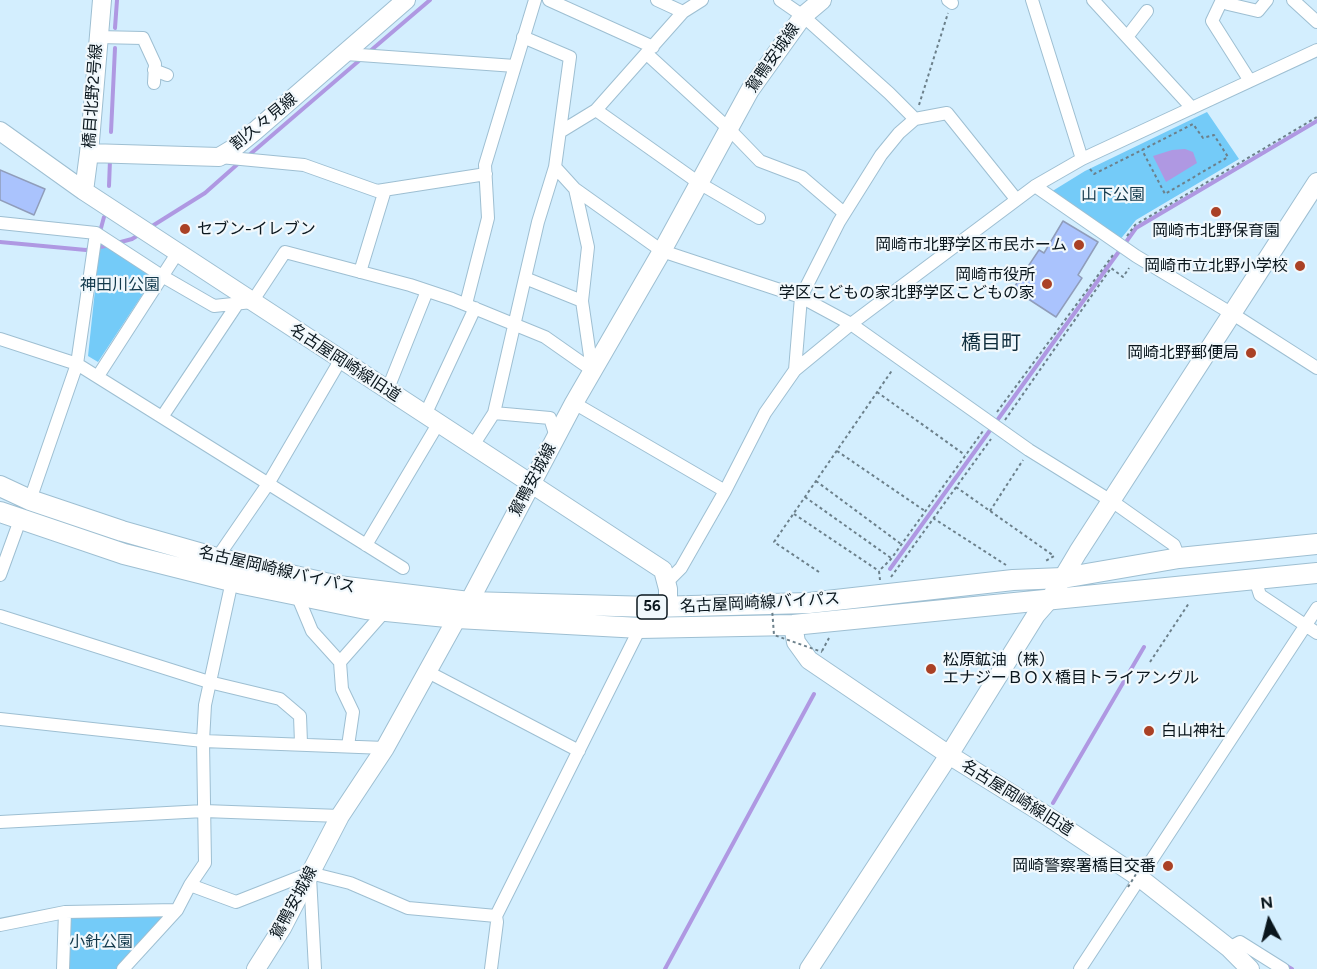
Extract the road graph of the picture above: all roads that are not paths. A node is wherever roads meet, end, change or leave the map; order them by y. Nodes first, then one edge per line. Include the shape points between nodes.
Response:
1 (102, 0) edge
2 (406, 0) edge
3 (535, 0) edge
4 (549, 0) edge
5 (657, 0) edge
6 (702, 0) edge
7 (780, 0) edge
8 (822, 0) edge
9 (1032, 0) edge
10 (1093, 0) edge
11 (1223, 0) edge
12 (1266, 0) edge
13 (1293, 0) edge
14 (1147, 11) dead end
15 (683, 12) junction
16 (803, 16) junction
17 (1317, 22) edge
18 (97, 37) junction
19 (523, 37) junction
20 (1127, 37) junction
21 (650, 50) junction
22 (1317, 50) edge
23 (346, 54) junction
24 (514, 66) junction
25 (167, 75) dead end
26 (1250, 81) junction
27 (1192, 108) junction
28 (596, 110) junction
29 (915, 119) junction
30 (729, 129) junction
31 (0, 131) edge
32 (560, 132) junction
33 (89, 153) junction
34 (219, 157) junction
35 (1083, 159) junction
36 (555, 167) junction
37 (486, 174) junction
38 (1317, 182) edge
39 (699, 183) junction
40 (1035, 186) junction
41 (574, 189) junction
42 (385, 190) junction
43 (84, 191) junction
44 (1016, 199) junction
45 (844, 213) junction
46 (759, 218) dead end
47 (0, 223) edge
48 (96, 233) junction
49 (662, 251) junction
50 (178, 252) junction
51 (360, 272) junction
52 (162, 276) junction
53 (525, 278) junction
54 (427, 291) junction
55 (801, 297) junction
56 (582, 301) junction
57 (245, 302) junction
58 (470, 306) junction
59 (1232, 314) junction
60 (515, 324) junction
61 (851, 324) junction
62 (0, 339) edge
63 (341, 359) junction
64 (78, 364) junction
65 (1317, 368) edge
66 (592, 370) junction
67 (795, 370) junction
68 (98, 376) junction
69 (387, 391) junction
70 (574, 403) junction
71 (494, 413) junction
72 (162, 417) junction
73 (431, 419) junction
74 (555, 437) junction
75 (472, 447) junction
76 (267, 484) junction
77 (530, 484) junction
78 (0, 486) edge
79 (725, 491) junction
80 (30, 500) junction
81 (1111, 501) junction
82 (0, 512) edge
83 (20, 520) junction
84 (1317, 544) edge
85 (366, 545) junction
86 (217, 558) junction
87 (1179, 558) junction
88 (403, 568) dead end
89 (1317, 573) edge
90 (0, 575) edge
91 (1064, 578) junction
92 (1255, 579) junction
93 (232, 581) junction
94 (666, 583) junction
95 (297, 595) junction
96 (1050, 599) junction
97 (469, 602) junction
98 (668, 607) junction
99 (1317, 608) edge
100 (385, 611) junction
101 (0, 616) edge
102 (457, 618) junction
103 (794, 625) junction
104 (1305, 626) junction
105 (640, 628) junction
106 (1317, 633) edge
107 (340, 662) junction
108 (428, 672) junction
109 (209, 682) junction
110 (0, 719) edge
111 (203, 741) junction
112 (301, 743) junction
113 (348, 746) junction
114 (385, 748) junction
115 (579, 751) junction
116 (950, 755) junction
117 (204, 811) junction
118 (340, 816) junction
119 (0, 822) edge
120 (310, 873) junction
121 (1137, 876) junction
122 (190, 885) junction
123 (177, 910) junction
124 (65, 912) junction
125 (496, 916) junction
126 (0, 925) edge
127 (1229, 948) junction
128 (63, 969) edge
129 (123, 969) edge
130 (255, 969) edge
131 (315, 969) edge
132 (491, 969) edge
133 (809, 969) edge
134 (1080, 969) edge
135 (1250, 969) edge
136 (1283, 969) edge

1 - 18 street, 橋目北野2号線
2 - 23 street, 割久々見線
3 - 19 street
4 - 21 street
5 - 15 street
6 - 15 street
7 - 16 street
8 - 16 street, 鴛鴨安城線
9 - 35 street
10 - 20 street
11 - 12 street via 1258,11
11 - 26 street via 1212,21
13 - 17 street
14 - 20 street
15 - 21 street
16 - 29 street
16 - 30 street, 鴛鴨安城線 via 750,90
18 - 25 street via 143,38 155,64 154,77
18 - 33 street, 橋目北野2号線
19 - 24 street
19 - 32 street via 570,57
20 - 27 street
21 - 28 street
21 - 30 street
22 - 26 street
23 - 24 street
23 - 34 street, 割久々見線
24 - 37 street via 484,165
26 - 27 street
27 - 35 street
28 - 32 street
28 - 39 street
29 - 44 street via 946,113
29 - 45 street via 881,155
30 - 39 street, 鴛鴨安城線
30 - 45 street via 760,161 802,177
31 - 43 street, 名古屋岡崎線旧道
32 - 36 street
33 - 34 street, 割久々見線
33 - 43 street, 橋目北野2号線
34 - 42 street via 304,165 378,191
35 - 40 street
36 - 41 street
36 - 53 street
37 - 42 street
37 - 58 street via 488,218
38 - 59 street
39 - 46 street
39 - 49 street, 鴛鴨安城線
40 - 44 street
40 - 59 street via 1120,246
41 - 49 street
41 - 56 street via 588,247
42 - 51 street
43 - 50 street, 名古屋岡崎線旧道
44 - 61 street
45 - 55 street
47 - 48 street
48 - 52 street
48 - 64 street
49 - 55 street
49 - 66 street, 鴛鴨安城線
50 - 52 street
50 - 57 street, 名古屋岡崎線旧道
51 - 54 street
51 - 57 street via 285,252
52 - 57 street via 214,306
52 - 68 street
53 - 56 street
53 - 60 street
54 - 58 street
54 - 69 street
55 - 61 street
55 - 67 street
56 - 66 street
57 - 63 street, 名古屋岡崎線旧道
57 - 72 street
58 - 60 street
58 - 73 street
59 - 65 street
59 - 81 street
60 - 66 street via 544,337
60 - 71 street
61 - 67 street
61 - 81 street via 1029,450
62 - 64 street
63 - 69 street, 名古屋岡崎線旧道
63 - 76 street
64 - 68 street
64 - 80 street
66 - 70 street, 鴛鴨安城線
67 - 79 street via 765,412
68 - 72 street
69 - 73 street, 名古屋岡崎線旧道
70 - 74 street, 鴛鴨安城線
70 - 79 street
71 - 74 street via 550,418
71 - 75 street
72 - 76 street
73 - 75 street, 名古屋岡崎線旧道
73 - 85 street
74 - 77 street, 鴛鴨安城線
75 - 77 street, 名古屋岡崎線旧道
76 - 85 street
76 - 86 street
77 - 94 street, 名古屋岡崎線旧道 via 663,570
77 - 97 street, 鴛鴨安城線
78 - 80 main road, 名古屋岡崎線バイパス / 56
79 - 94 street via 681,568
80 - 86 main road, 名古屋岡崎線バイパス / 56
81 - 87 street via 1174,545
81 - 91 street
82 - 83 main road, 名古屋岡崎線バイパス / 56
83 - 90 street
83 - 93 main road, 名古屋岡崎線バイパス / 56 via 124,554
84 - 87 main road, 名古屋岡崎線バイパス / 56
85 - 88 street
86 - 97 main road, 名古屋岡崎線バイパス / 56 via 338,586
87 - 91 main road, 名古屋岡崎線バイパス / 56
89 - 92 main road, 名古屋岡崎線バイパス / 56
91 - 96 street
91 - 98 main road, 名古屋岡崎線バイパス / 56 via 809,603
92 - 96 main road, 名古屋岡崎線バイパス / 56
92 - 104 street via 1260,595
93 - 95 main road, 名古屋岡崎線バイパス / 56
93 - 109 street
94 - 98 street
95 - 100 main road, 名古屋岡崎線バイパス / 56
95 - 107 street via 312,631
96 - 103 main road, 名古屋岡崎線バイパス / 56
96 - 116 street via 1036,615
97 - 98 main road, 名古屋岡崎線バイパス / 56
97 - 102 street, 鴛鴨安城線
99 - 104 street
100 - 102 main road, 名古屋岡崎線バイパス / 56
100 - 107 street
101 - 109 street
102 - 105 main road, 名古屋岡崎線バイパス / 56
102 - 108 street, 鴛鴨安城線
103 - 105 main road, 名古屋岡崎線バイパス / 56
103 - 116 street, 名古屋岡崎線旧道 via 796,642 809,660
104 - 106 street
104 - 121 street
105 - 115 street
107 - 113 street via 342,688 353,712
108 - 114 street, 鴛鴨安城線
108 - 115 street
109 - 111 street
109 - 112 street via 280,699 300,716
110 - 111 street
111 - 112 street
111 - 117 street
112 - 113 street
113 - 114 street
114 - 118 street, 鴛鴨安城線
115 - 125 street
116 - 121 street, 名古屋岡崎線旧道
116 - 133 street
117 - 118 street
117 - 119 street
117 - 122 street via 205,863
118 - 120 street, 鴛鴨安城線
120 - 122 street via 236,902
120 - 125 street via 350,883 408,908
120 - 130 street, 鴛鴨安城線 via 282,928
120 - 131 street
121 - 127 street, 名古屋岡崎線旧道
121 - 134 street
122 - 123 street
123 - 124 street
123 - 129 street
124 - 126 street
124 - 128 street
125 - 132 street
127 - 135 street, 名古屋岡崎線旧道
127 - 136 street via 1240,942

